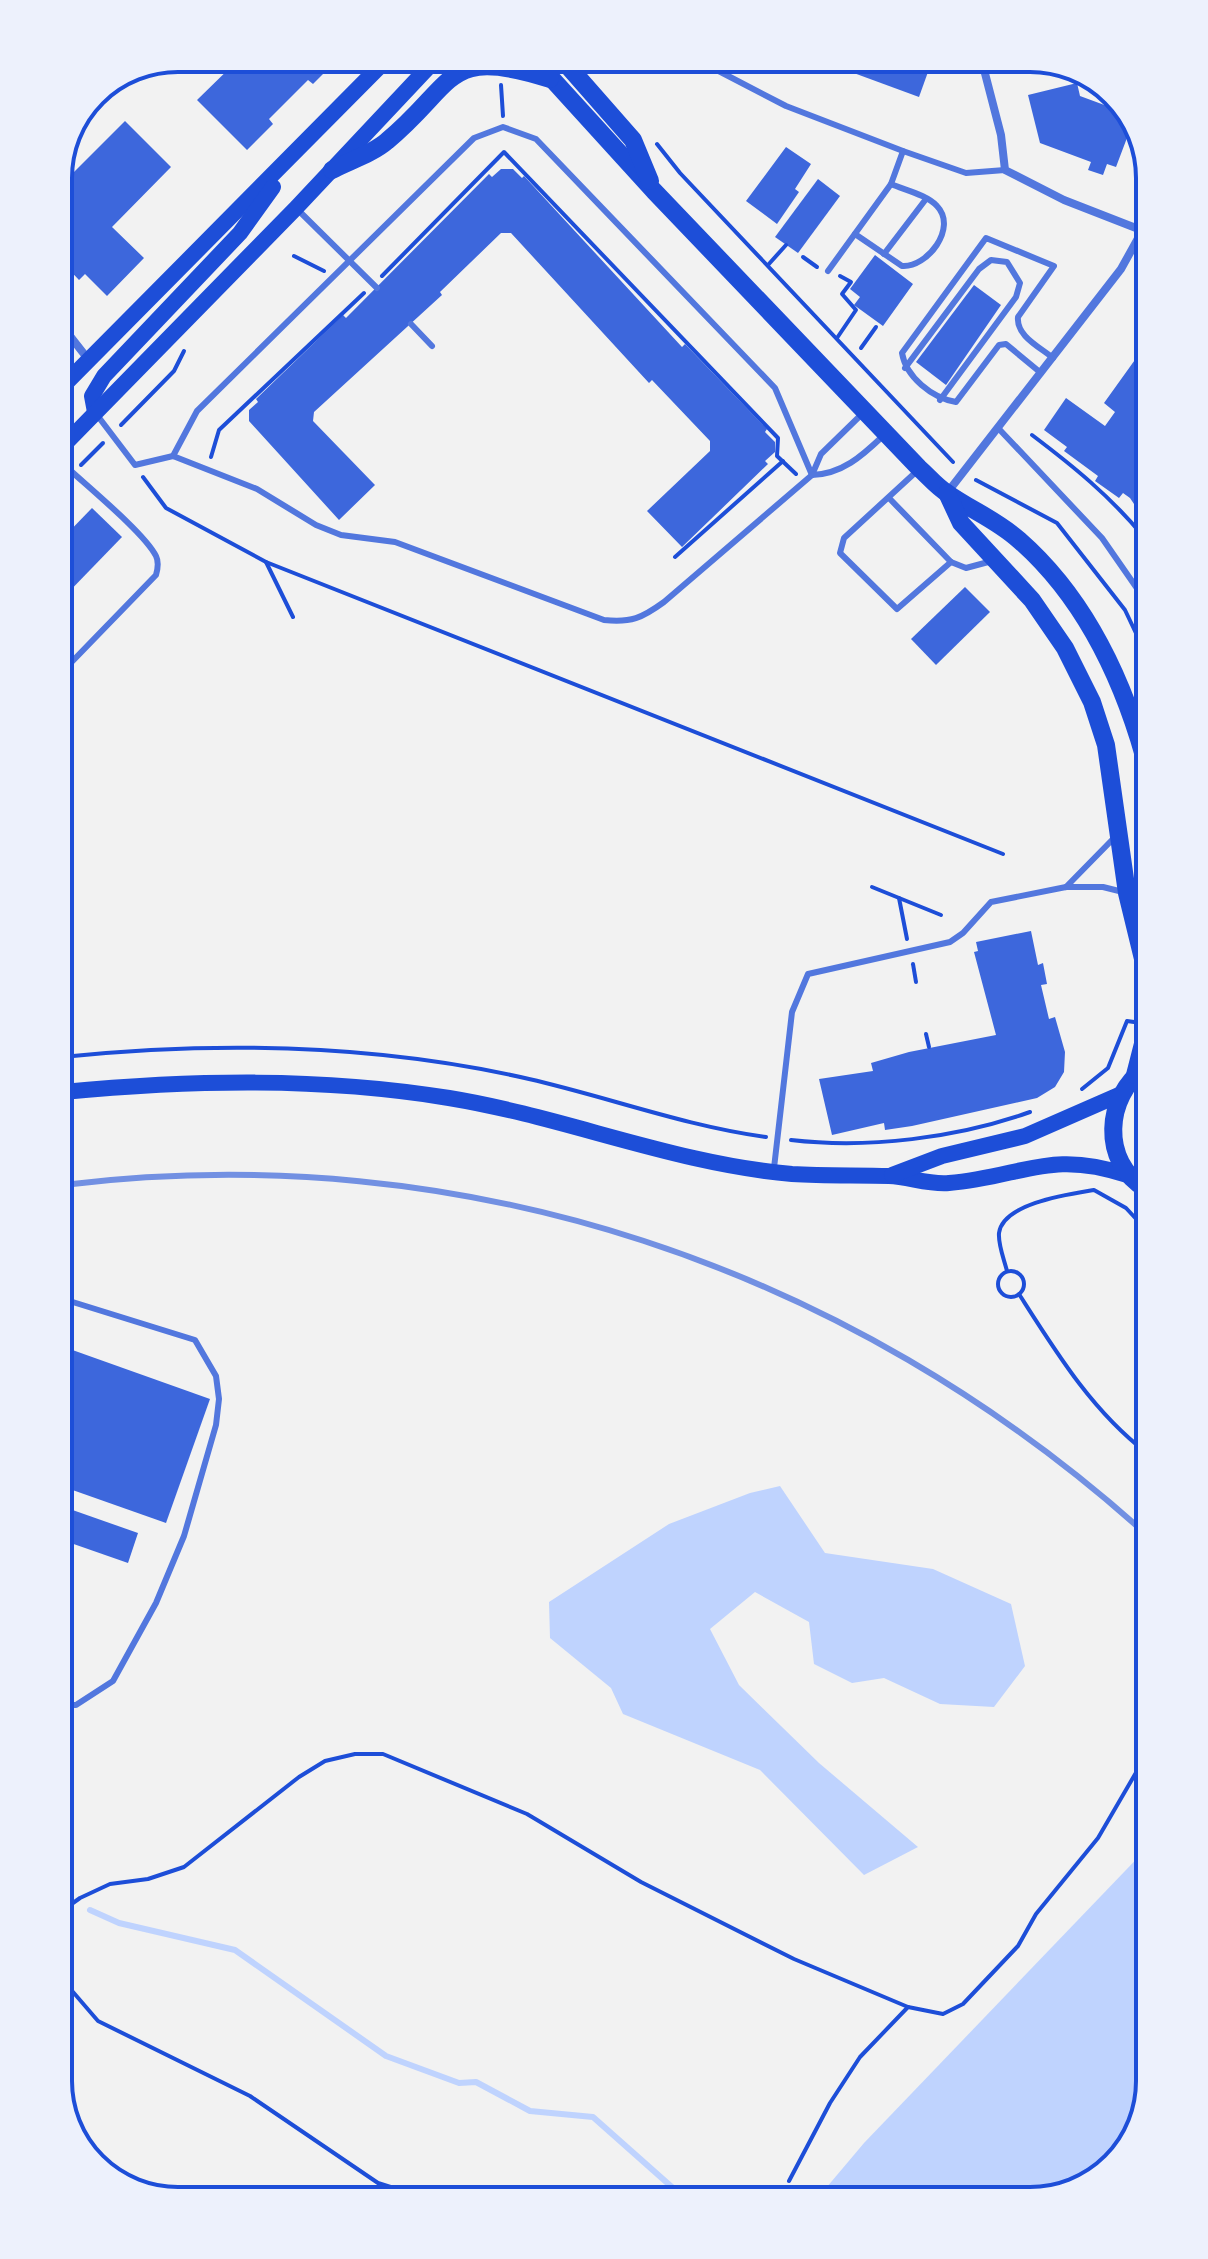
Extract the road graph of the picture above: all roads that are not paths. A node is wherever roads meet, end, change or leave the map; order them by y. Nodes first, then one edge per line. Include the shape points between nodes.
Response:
1 (374, 72) edge
2 (424, 72) edge
3 (461, 72) edge
4 (528, 72) edge
5 (544, 72) edge
6 (573, 72) edge
7 (721, 72) edge
8 (985, 72) edge
9 (550, 79) junction
10 (299, 150) junction
11 (903, 151) junction
12 (332, 170) junction
13 (1005, 170) junction
14 (891, 184) junction
15 (654, 191) junction
16 (926, 199) junction
17 (296, 208) junction
18 (1136, 229) edge
19 (855, 234) junction
20 (1136, 236) edge
21 (884, 254) junction
22 (351, 259) junction
23 (828, 271) dead end
24 (375, 286) road end
25 (411, 324) dead end
26 (72, 341) edge
27 (432, 346) dead end
28 (1053, 358) junction
29 (88, 359) junction
30 (905, 368) junction
31 (1041, 373) junction
32 (72, 376) edge
33 (940, 400) junction
34 (95, 412) junction
35 (864, 412) junction
36 (999, 429) junction
37 (885, 434) junction
38 (72, 436) edge
39 (173, 456) junction
40 (919, 468) junction
41 (72, 472) edge
42 (812, 475) junction
43 (947, 493) junction
44 (889, 498) junction
45 (995, 560) junction
46 (951, 562) junction
47 (1136, 587) edge
48 (72, 662) edge
49 (1136, 733) edge
50 (1119, 834) junction
51 (1066, 887) junction
52 (1127, 893) junction
53 (1136, 930) edge
54 (1136, 1076) edge
55 (72, 1091) edge
56 (1121, 1094) junction
57 (774, 1172) junction
58 (890, 1176) junction
59 (1136, 1180) edge
60 (1136, 1182) edge
61 (72, 1302) edge
62 (72, 1703) edge

1 - 10 main road
2 - 12 main road
3 - 12 main road via 386,143
4 - 9 main road
5 - 9 main road
6 - 15 main road via 633,140
7 - 11 lane via 786,106
8 - 13 street
9 - 15 main road
10 - 29 main road
10 - 34 main road via 240,233 104,376 92,396
11 - 13 lane via 966,173
11 - 14 lane
12 - 17 main road
13 - 18 street
14 - 16 lane
14 - 19 lane
15 - 35 main road
16 - 21 lane
16 - 21 lane via 936,204 943,220 933,250 911,266
17 - 22 lane
17 - 34 main road
19 - 21 lane
19 - 23 lane
20 - 28 street via 1121,269
22 - 24 lane
22 - 39 lane via 197,411
22 - 42 lane via 474,138 503,127 525,133 775,388
25 - 27 lane
26 - 29 street
28 - 30 lane via 1017,325 1054,266 986,238 902,353
28 - 31 street
29 - 32 main road
30 - 33 lane
30 - 33 lane via 979,269 991,260 1007,262 1020,283 1016,297
31 - 33 lane via 1006,344 999,345 956,402
31 - 36 street
34 - 38 main road
34 - 39 lane via 135,465
35 - 37 main road
35 - 42 lane via 821,454
36 - 43 street
36 - 47 lane via 1102,538
37 - 40 main road
37 - 42 lane via 844,468
39 - 42 lane via 257,489 341,535 395,542 604,620 625,622 640,620 664,602
40 - 43 main road
40 - 44 lane
41 - 48 lane via 145,542 158,566 156,575
43 - 45 main road via 961,523
43 - 49 main road via 1019,539 1066,591 1114,669
44 - 46 lane
44 - 46 lane via 839,548 891,608 901,609
45 - 46 lane via 966,568
45 - 50 main road via 1032,600 1065,648 1092,702 1106,745
50 - 51 lane
50 - 52 main road
51 - 52 lane
51 - 57 lane via 991,902 950,942 808,974 792,1012
52 - 53 main road
54 - 56 main road
55 - 57 main road via 166,1082 350,1085 561,1120 702,1160
56 - 58 main road via 1025,1136 942,1156
56 - 59 main road via 1112,1133
57 - 58 main road
58 - 60 main road via 947,1183 1070,1162
61 - 62 lane via 195,1340 216,1376 219,1399 184,1536 156,1603 113,1681

